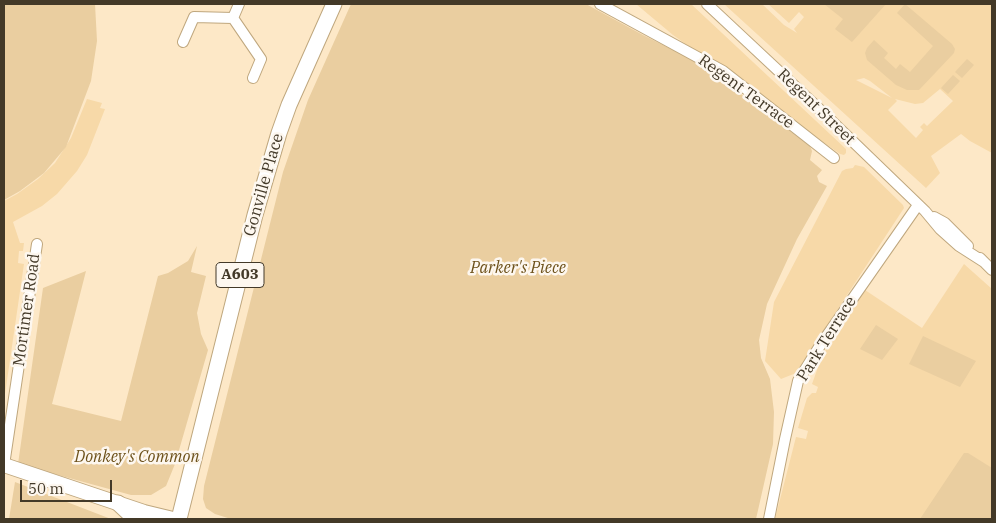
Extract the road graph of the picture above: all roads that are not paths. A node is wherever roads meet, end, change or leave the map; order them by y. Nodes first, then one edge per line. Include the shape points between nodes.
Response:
1 (240, 4) edge
2 (334, 4) edge
3 (600, 4) edge
4 (707, 4) edge
5 (233, 18) junction
6 (183, 42) dead end
7 (253, 78) dead end
8 (834, 158) dead end
9 (921, 208) junction
10 (37, 244) dead end
11 (992, 270) edge
12 (4, 465) edge
13 (118, 502) junction
14 (136, 519) edge
15 (173, 519) edge
16 (179, 519) edge
17 (769, 519) edge

1 - 5 street
2 - 16 main road, Gonville Place / A603 via 288,105 254,215
3 - 8 street, Regent Terrace via 723,71
4 - 9 street, Regent Street
5 - 6 street via 194,17
5 - 7 street via 261,58
9 - 11 street, Regent Street via 959,246
9 - 17 street, Park Terrace via 821,344 798,382
10 - 12 street, Mortimer Road
12 - 13 street
13 - 14 main road
13 - 15 street

